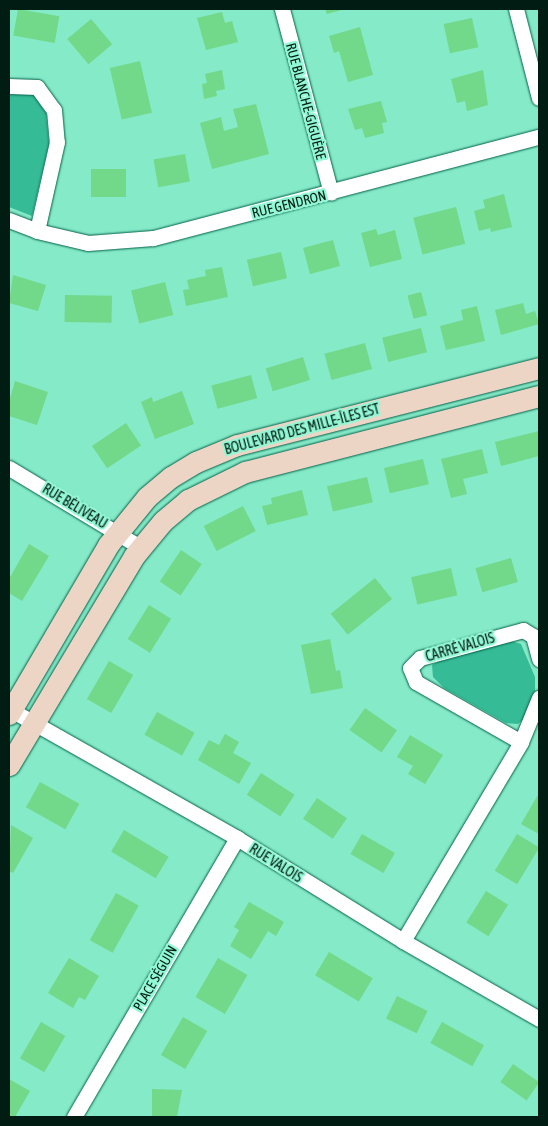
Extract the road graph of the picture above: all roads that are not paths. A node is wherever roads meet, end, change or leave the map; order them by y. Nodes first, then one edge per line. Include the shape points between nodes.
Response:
1 (282, 9) edge
2 (516, 9) edge
3 (9, 86) edge
4 (539, 98) edge
5 (539, 137) edge
6 (331, 194) junction
7 (9, 220) edge
8 (37, 231) junction
9 (539, 368) edge
10 (539, 396) edge
11 (9, 468) edge
12 (117, 532) junction
13 (140, 547) junction
14 (539, 659) edge
15 (539, 698) edge
16 (10, 712) edge
17 (34, 723) junction
18 (521, 742) junction
19 (9, 765) edge
20 (237, 838) junction
21 (403, 941) junction
22 (539, 1019) edge
23 (74, 1117) edge

1 - 6 street, RUE BLANCHE-GIGUÈRE
2 - 4 street
3 - 8 street via 37,87 54,110 57,142
5 - 6 street, RUE GENDRON
6 - 8 street, RUE GENDRON via 153,238 88,243
7 - 8 street, RUE GENDRON
9 - 12 street, BOULEVARD DES MILLE-ÎLES EST via 253,440 209,455 158,486
10 - 13 street, BOULEVARD DES MILLE-ÎLES EST via 230,477 176,509
11 - 12 street, RUE BÉLIVEAU
12 - 13 street, RUE BÉLIVEAU
12 - 16 street, BOULEVARD DES MILLE-ÎLES EST
13 - 17 street, BOULEVARD DES MILLE-ÎLES EST
14 - 18 street, CARRÉ VALOIS via 533,636 523,630 420,658 410,668 416,682
15 - 18 street
16 - 17 street, RUE VALOIS
17 - 19 street, BOULEVARD DES MILLE-ÎLES EST
17 - 20 street, RUE VALOIS
18 - 21 street
20 - 21 street, RUE VALOIS
20 - 23 street, PLACE SÉGUIN
21 - 22 street, RUE VALOIS

